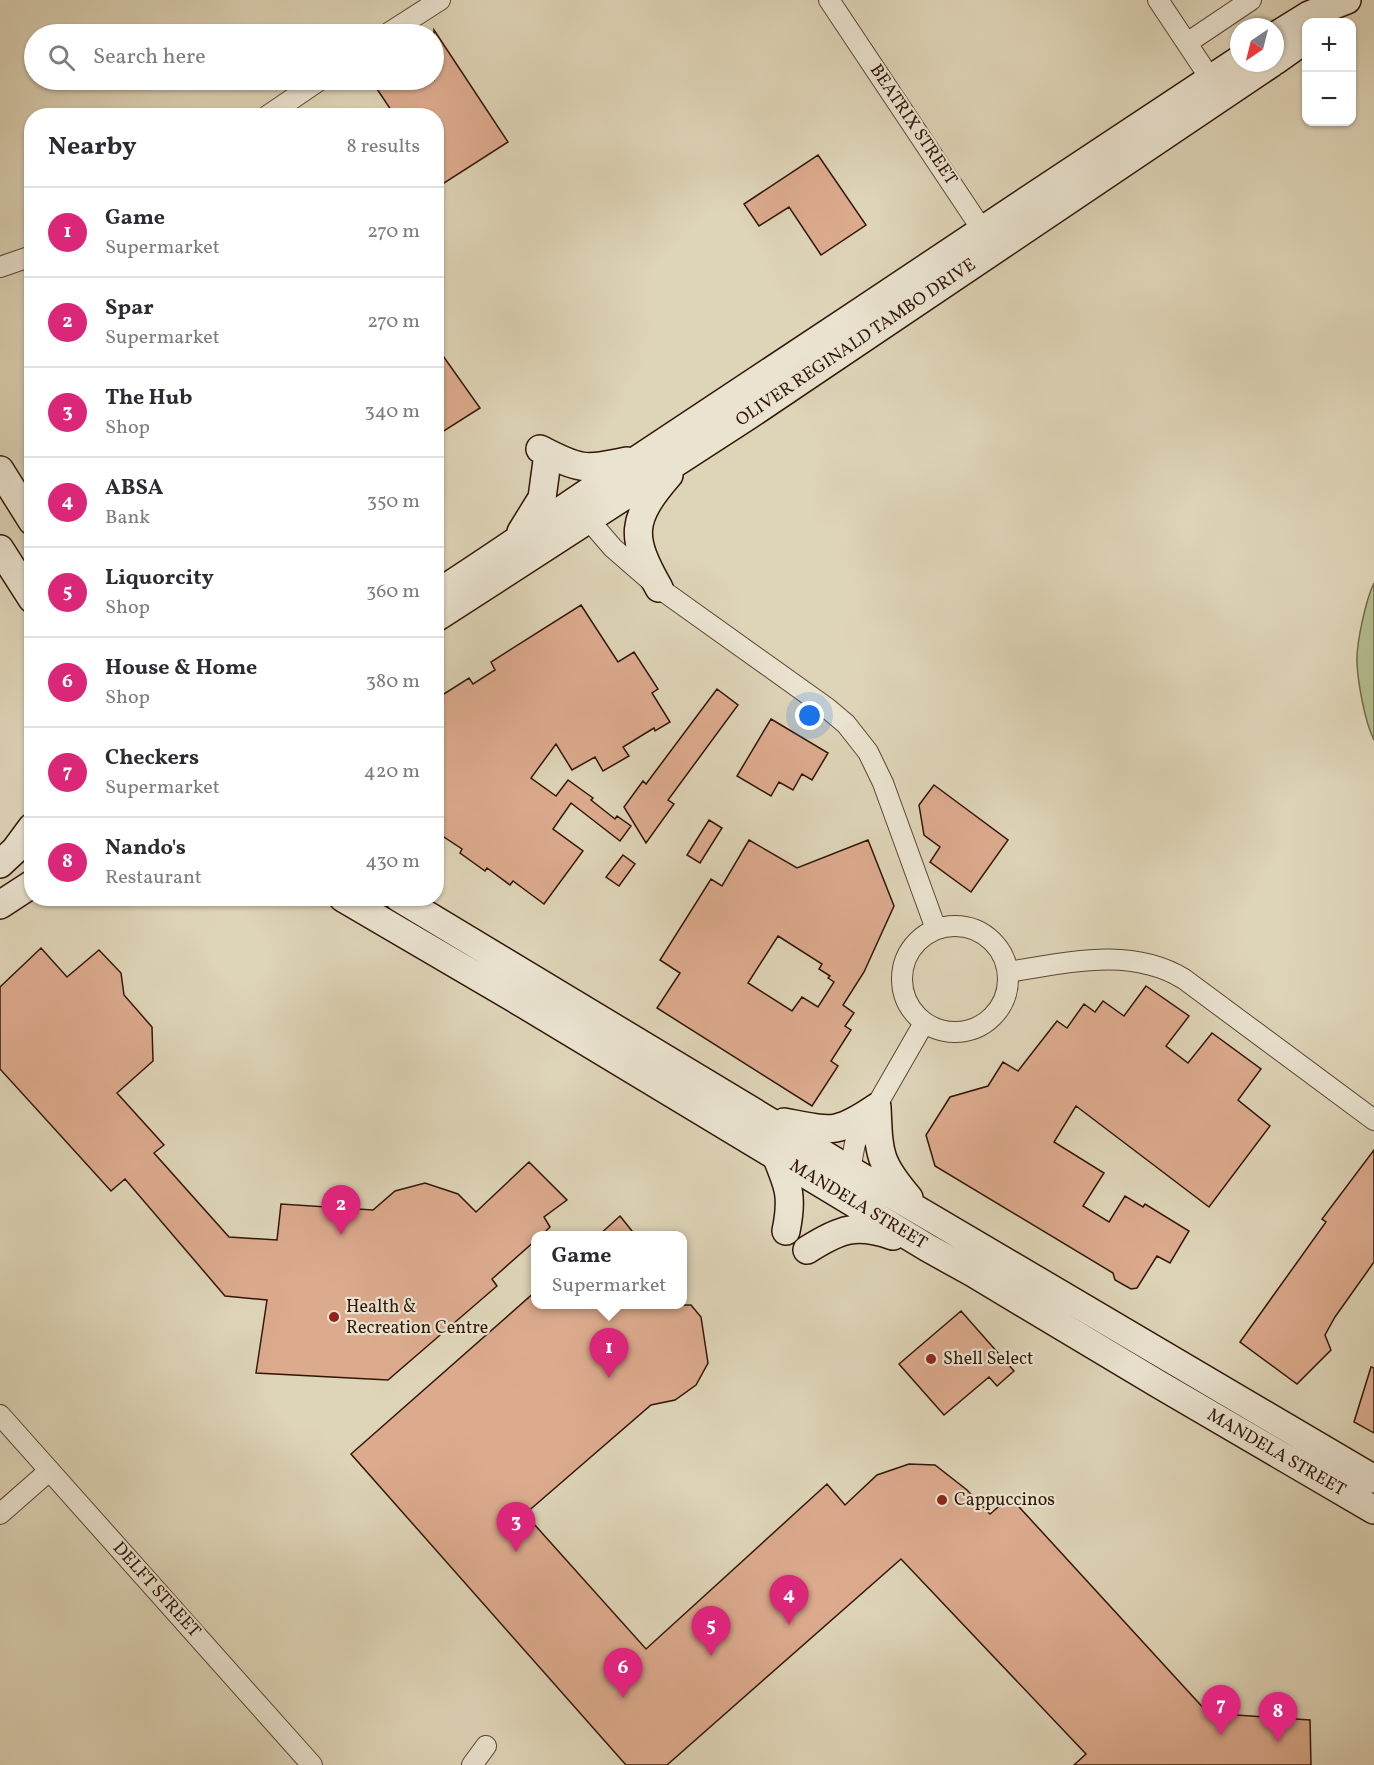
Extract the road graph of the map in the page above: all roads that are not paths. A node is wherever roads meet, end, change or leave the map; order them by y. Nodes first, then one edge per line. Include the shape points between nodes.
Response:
1 (440, 0) edge
2 (829, 0) edge
3 (1158, 0) edge
4 (1251, 0) edge
5 (1346, 1) edge
6 (1331, 18) edge
7 (403, 24) edge
8 (1284, 30) edge
9 (1302, 42) edge
10 (1187, 43) junction
11 (1284, 55) edge
12 (1230, 71) edge
13 (1252, 72) edge
14 (1216, 88) junction
15 (305, 90) edge
16 (279, 108) edge
17 (990, 241) junction
18 (24, 259) edge
19 (0, 267) edge
20 (686, 456) junction
21 (637, 459) junction
22 (0, 470) edge
23 (24, 508) edge
24 (581, 511) junction
25 (510, 547) junction
26 (0, 549) edge
27 (24, 586) edge
28 (659, 588) junction
29 (444, 589) edge
30 (444, 612) edge
31 (24, 838) edge
32 (24, 863) edge
33 (0, 864) edge
34 (0, 879) edge
35 (24, 889) edge
36 (0, 905) edge
37 (355, 906) edge
38 (411, 906) edge
39 (420, 906) edge
40 (441, 925) junction
41 (936, 929) junction
42 (1008, 972) junction
43 (924, 1023) junction
44 (877, 1107) junction
45 (768, 1120) junction
46 (1374, 1120) edge
47 (776, 1155) junction
48 (840, 1163) junction
49 (826, 1187) junction
50 (921, 1211) junction
51 (786, 1231) dead end
52 (928, 1248) junction
53 (807, 1250) dead end
54 (0, 1415) edge
55 (49, 1471) junction
56 (1374, 1479) edge
57 (1374, 1510) edge
58 (0, 1514) edge
59 (486, 1746) dead end
60 (312, 1765) edge
61 (472, 1765) edge

1 - 7 street
2 - 17 street, BEATRIX STREET
3 - 10 street
4 - 10 street
5 - 6 main road
5 - 8 main road via 1309,15
9 - 11 main road, OLIVER REGINALD TAMBO DRIVE
10 - 14 street
12 - 14 main road, OLIVER REGINALD TAMBO DRIVE
13 - 14 main road, OLIVER REGINALD TAMBO DRIVE
14 - 17 main road, OLIVER REGINALD TAMBO DRIVE
15 - 16 street
17 - 20 main road, OLIVER REGINALD TAMBO DRIVE
17 - 21 main road, OLIVER REGINALD TAMBO DRIVE
18 - 19 street
20 - 24 main road, OLIVER REGINALD TAMBO DRIVE
20 - 28 main road via 654,492 639,522 641,551
21 - 24 main road, OLIVER REGINALD TAMBO DRIVE
21 - 25 main road via 584,468 543,455 542,498
22 - 23 main road
24 - 25 main road, OLIVER REGINALD TAMBO DRIVE
24 - 28 street via 619,553
24 - 30 main road, OLIVER REGINALD TAMBO DRIVE
25 - 29 main road, OLIVER REGINALD TAMBO DRIVE
26 - 27 main road
28 - 41 street via 827,708 857,736 883,783
31 - 33 main road
32 - 34 main road
35 - 36 main road
37 - 47 main road, MANDELA STREET
38 - 40 main road, MANDELA STREET
39 - 40 main road
40 - 45 main road, MANDELA STREET
41 - 42 street via 955,926 990,939 1002,954
41 - 43 street via 911,948 902,978 904,994
42 - 43 street via 1003,1003 981,1026 954,1033
42 - 46 street via 1112,958 1171,970
43 - 44 street
44 - 45 main road via 837,1129
44 - 48 street
44 - 50 main road via 884,1165
45 - 48 main road, MANDELA STREET
47 - 49 main road, MANDELA STREET
47 - 51 main road via 790,1196
48 - 49 street
48 - 50 main road, MANDELA STREET
49 - 52 main road, MANDELA STREET
50 - 56 main road, MANDELA STREET
52 - 53 main road via 858,1228 828,1236
52 - 57 main road, MANDELA STREET
54 - 55 street, DELFT STREET
55 - 58 street
55 - 60 street, DELFT STREET
59 - 61 street

